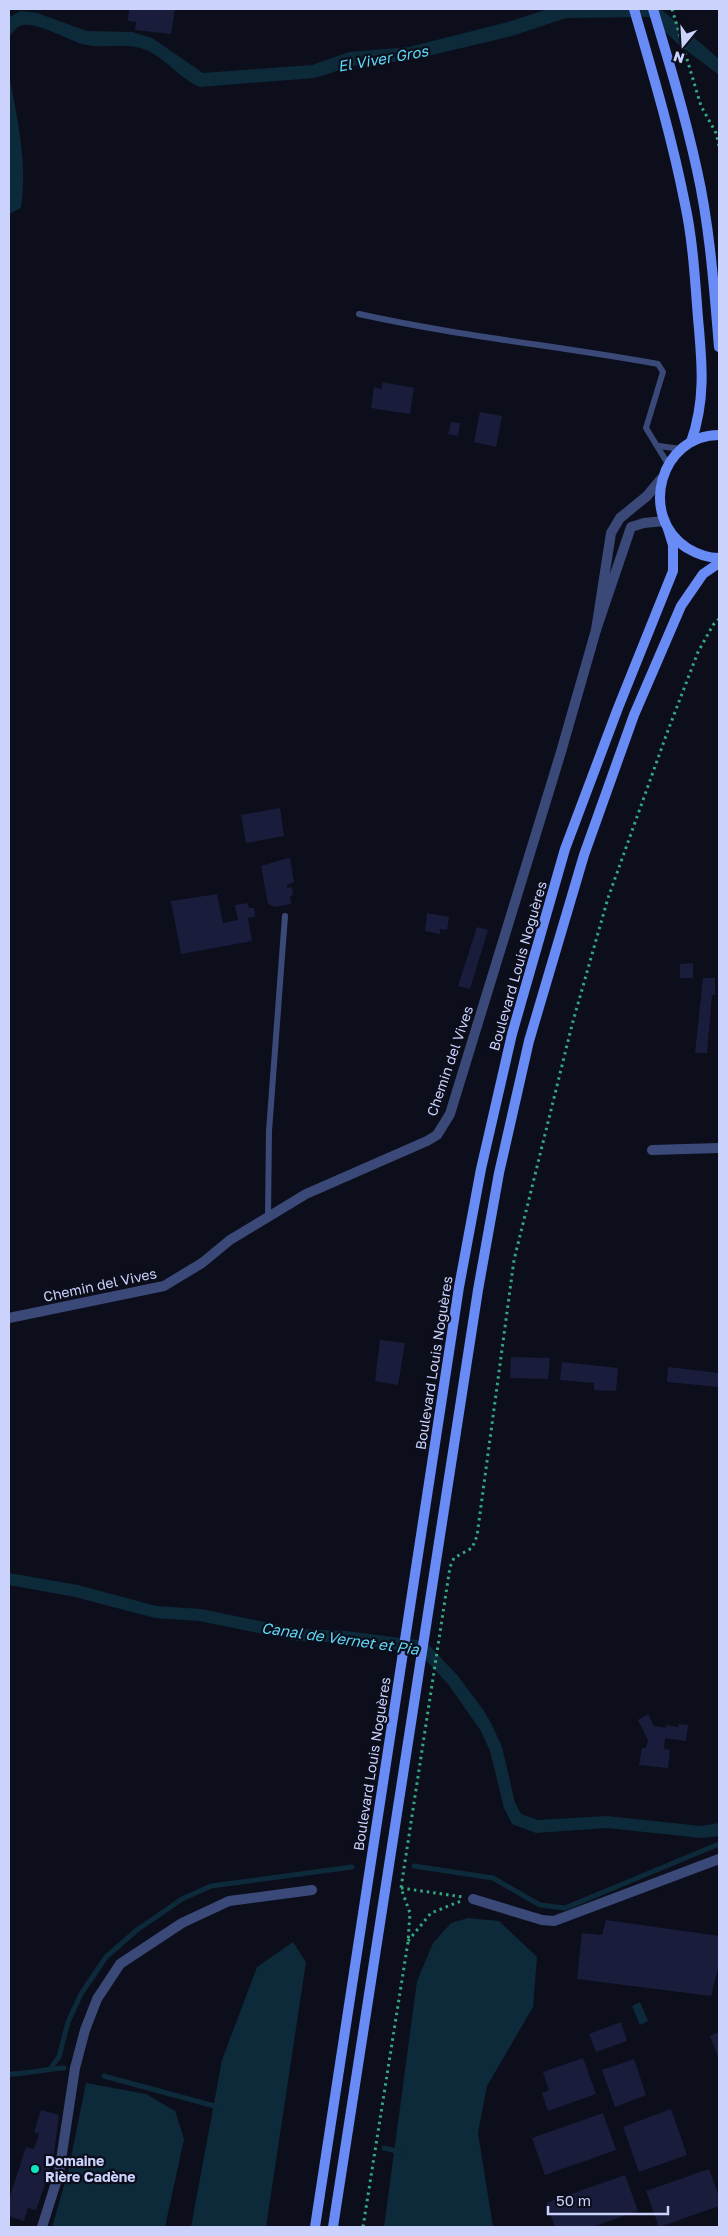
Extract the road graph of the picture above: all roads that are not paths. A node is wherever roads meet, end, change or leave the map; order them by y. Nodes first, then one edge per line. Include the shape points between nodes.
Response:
1 (634, 9) edge
2 (652, 9) edge
3 (359, 314) dead end
4 (719, 347) edge
5 (719, 435) edge
6 (691, 442) junction
7 (659, 446) junction
8 (681, 449) junction
9 (668, 464) junction
10 (661, 479) junction
11 (666, 525) junction
12 (719, 558) edge
13 (719, 563) edge
14 (596, 630) junction
15 (285, 916) dead end
16 (719, 1148) edge
17 (652, 1150) dead end
18 (268, 1216) junction
19 (9, 1318) edge
20 (719, 1859) edge
21 (312, 1890) dead end
22 (471, 1898) road end
23 (42, 2227) edge
24 (315, 2227) edge
25 (333, 2227) edge

1 - 6 main road via 663,107 686,206 702,370 701,409
2 - 4 main road via 683,109 703,202
3 - 7 lane via 416,327 658,364 663,372 646,428
5 - 6 main road
6 - 8 main road
7 - 8 lane
7 - 9 lane
8 - 9 main road
9 - 10 main road
10 - 11 main road, Boulevard Louis Noguères via 660,507
10 - 14 street, Chemin del Vives via 647,496 620,518 611,533
11 - 12 main road via 680,543 695,553
11 - 14 street, Chemin del Vives via 644,523 631,528
11 - 24 main road, Boulevard Louis Noguères via 673,545 673,571 565,849 512,1034 481,1169 459,1287
13 - 25 main road via 703,574 681,606 634,715 584,855 529,1041 499,1173 478,1290
14 - 18 street, Chemin del Vives via 450,1114 437,1135 427,1141 306,1194
15 - 18 lane via 269,1131
16 - 17 street
18 - 19 street, Chemin del Vives via 164,1286
20 - 22 street via 554,1921
21 - 23 street via 229,1901 182,1923 120,1964 97,1998 85,2030 75,2068 59,2173

